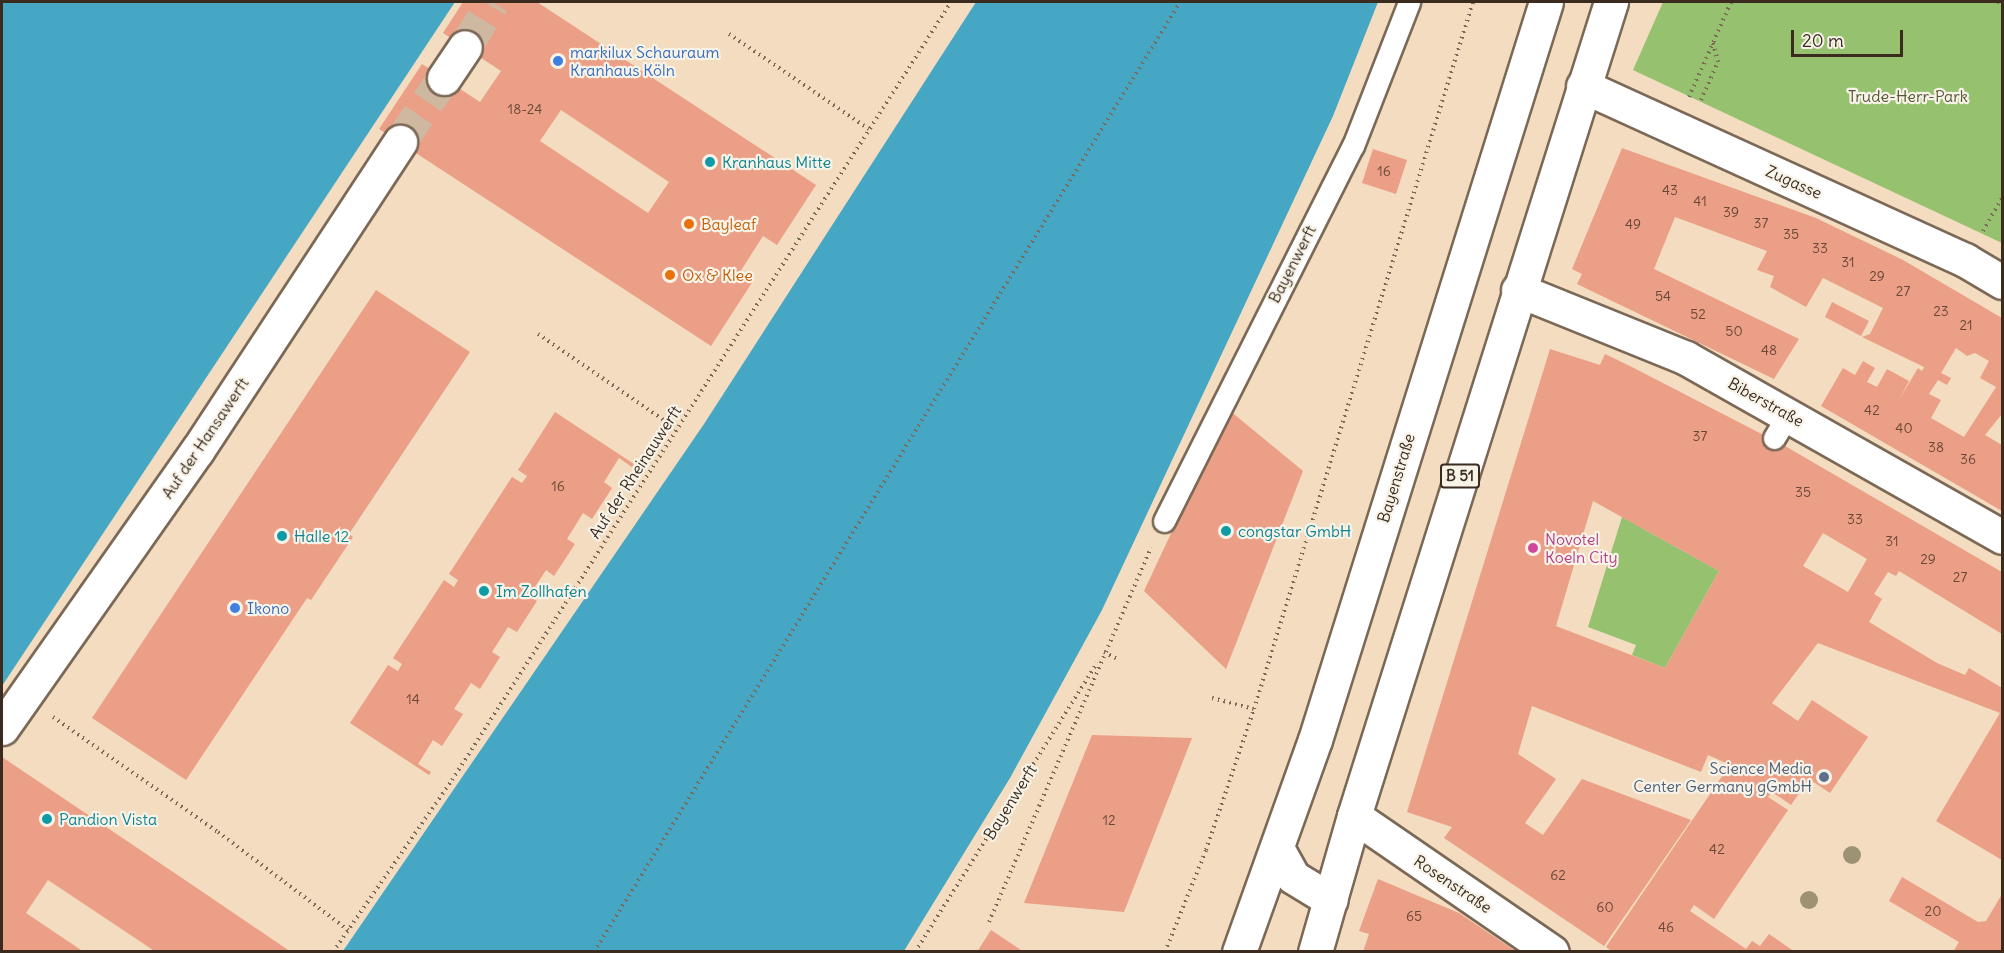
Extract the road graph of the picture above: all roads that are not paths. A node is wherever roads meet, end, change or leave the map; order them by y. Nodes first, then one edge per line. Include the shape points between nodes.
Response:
1 (1409, 2) edge
2 (1546, 2) edge
3 (1611, 2) edge
4 (465, 47) tunnel mouth
5 (444, 78) tunnel mouth
6 (1583, 86) junction
7 (400, 142) tunnel mouth
8 (2002, 282) edge
9 (1518, 290) junction
10 (1164, 521) road end
11 (2002, 537) edge
12 (2, 728) edge
13 (1354, 816) junction
14 (1277, 848) junction
15 (1331, 900) junction
16 (1239, 951) edge
17 (1315, 951) edge
18 (1552, 951) edge

1 - 10 lane, Bayenwerft via 1353,146
2 - 14 main road, Bayenstraße via 1315,740
3 - 6 main road, B 51
4 - 5 main road
6 - 8 main road, Zugasse via 1965,260
6 - 9 main road, B 51
7 - 12 main road, Auf der Hansawerft via 197,451
9 - 11 main road, Biberstraße via 1686,358 1781,427
9 - 13 main road, B 51
13 - 15 main road, B 51
13 - 18 main road, Rosenstraße
14 - 15 main road via 1293,878
14 - 16 main road, Bayenstraße
15 - 17 main road, B 51

